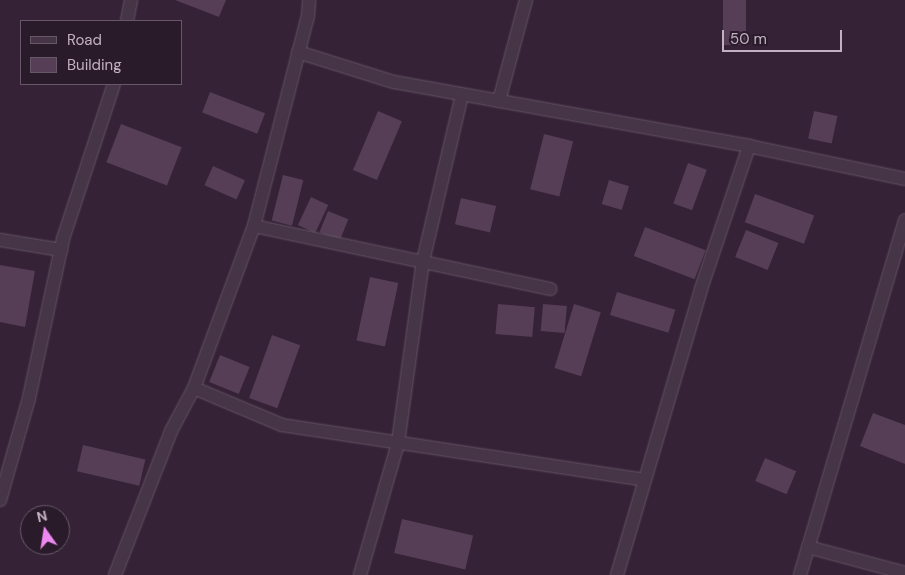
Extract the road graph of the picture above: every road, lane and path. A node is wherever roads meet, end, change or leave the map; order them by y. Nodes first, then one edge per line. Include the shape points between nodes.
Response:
1 (132, 0) edge
2 (309, 0) edge
3 (526, 0) edge
4 (127, 20) edge
5 (298, 52) junction
6 (114, 85) edge
7 (462, 95) junction
8 (499, 101) junction
9 (749, 146) junction
10 (905, 179) edge
11 (905, 220) edge
12 (254, 226) junction
13 (0, 240) edge
14 (60, 250) junction
15 (423, 261) junction
16 (550, 289) dead end
17 (194, 388) junction
18 (398, 443) junction
19 (644, 480) junction
20 (0, 500) edge
21 (808, 547) junction
22 (905, 573) edge
23 (115, 575) edge
24 (360, 575) edge
25 (617, 575) edge
26 (800, 575) edge

1 - 4 street
2 - 5 street
3 - 8 street
5 - 7 street via 394,82
5 - 12 street
6 - 14 street
7 - 8 street
7 - 15 street
8 - 9 street
9 - 10 street
9 - 19 street via 701,289
11 - 21 street
12 - 15 street
12 - 17 street
13 - 14 street
14 - 20 street via 29,398
15 - 16 street
15 - 18 street
17 - 18 street via 282,426
17 - 23 street via 171,431
18 - 19 street
18 - 24 street
19 - 25 street
21 - 22 street
21 - 26 street

